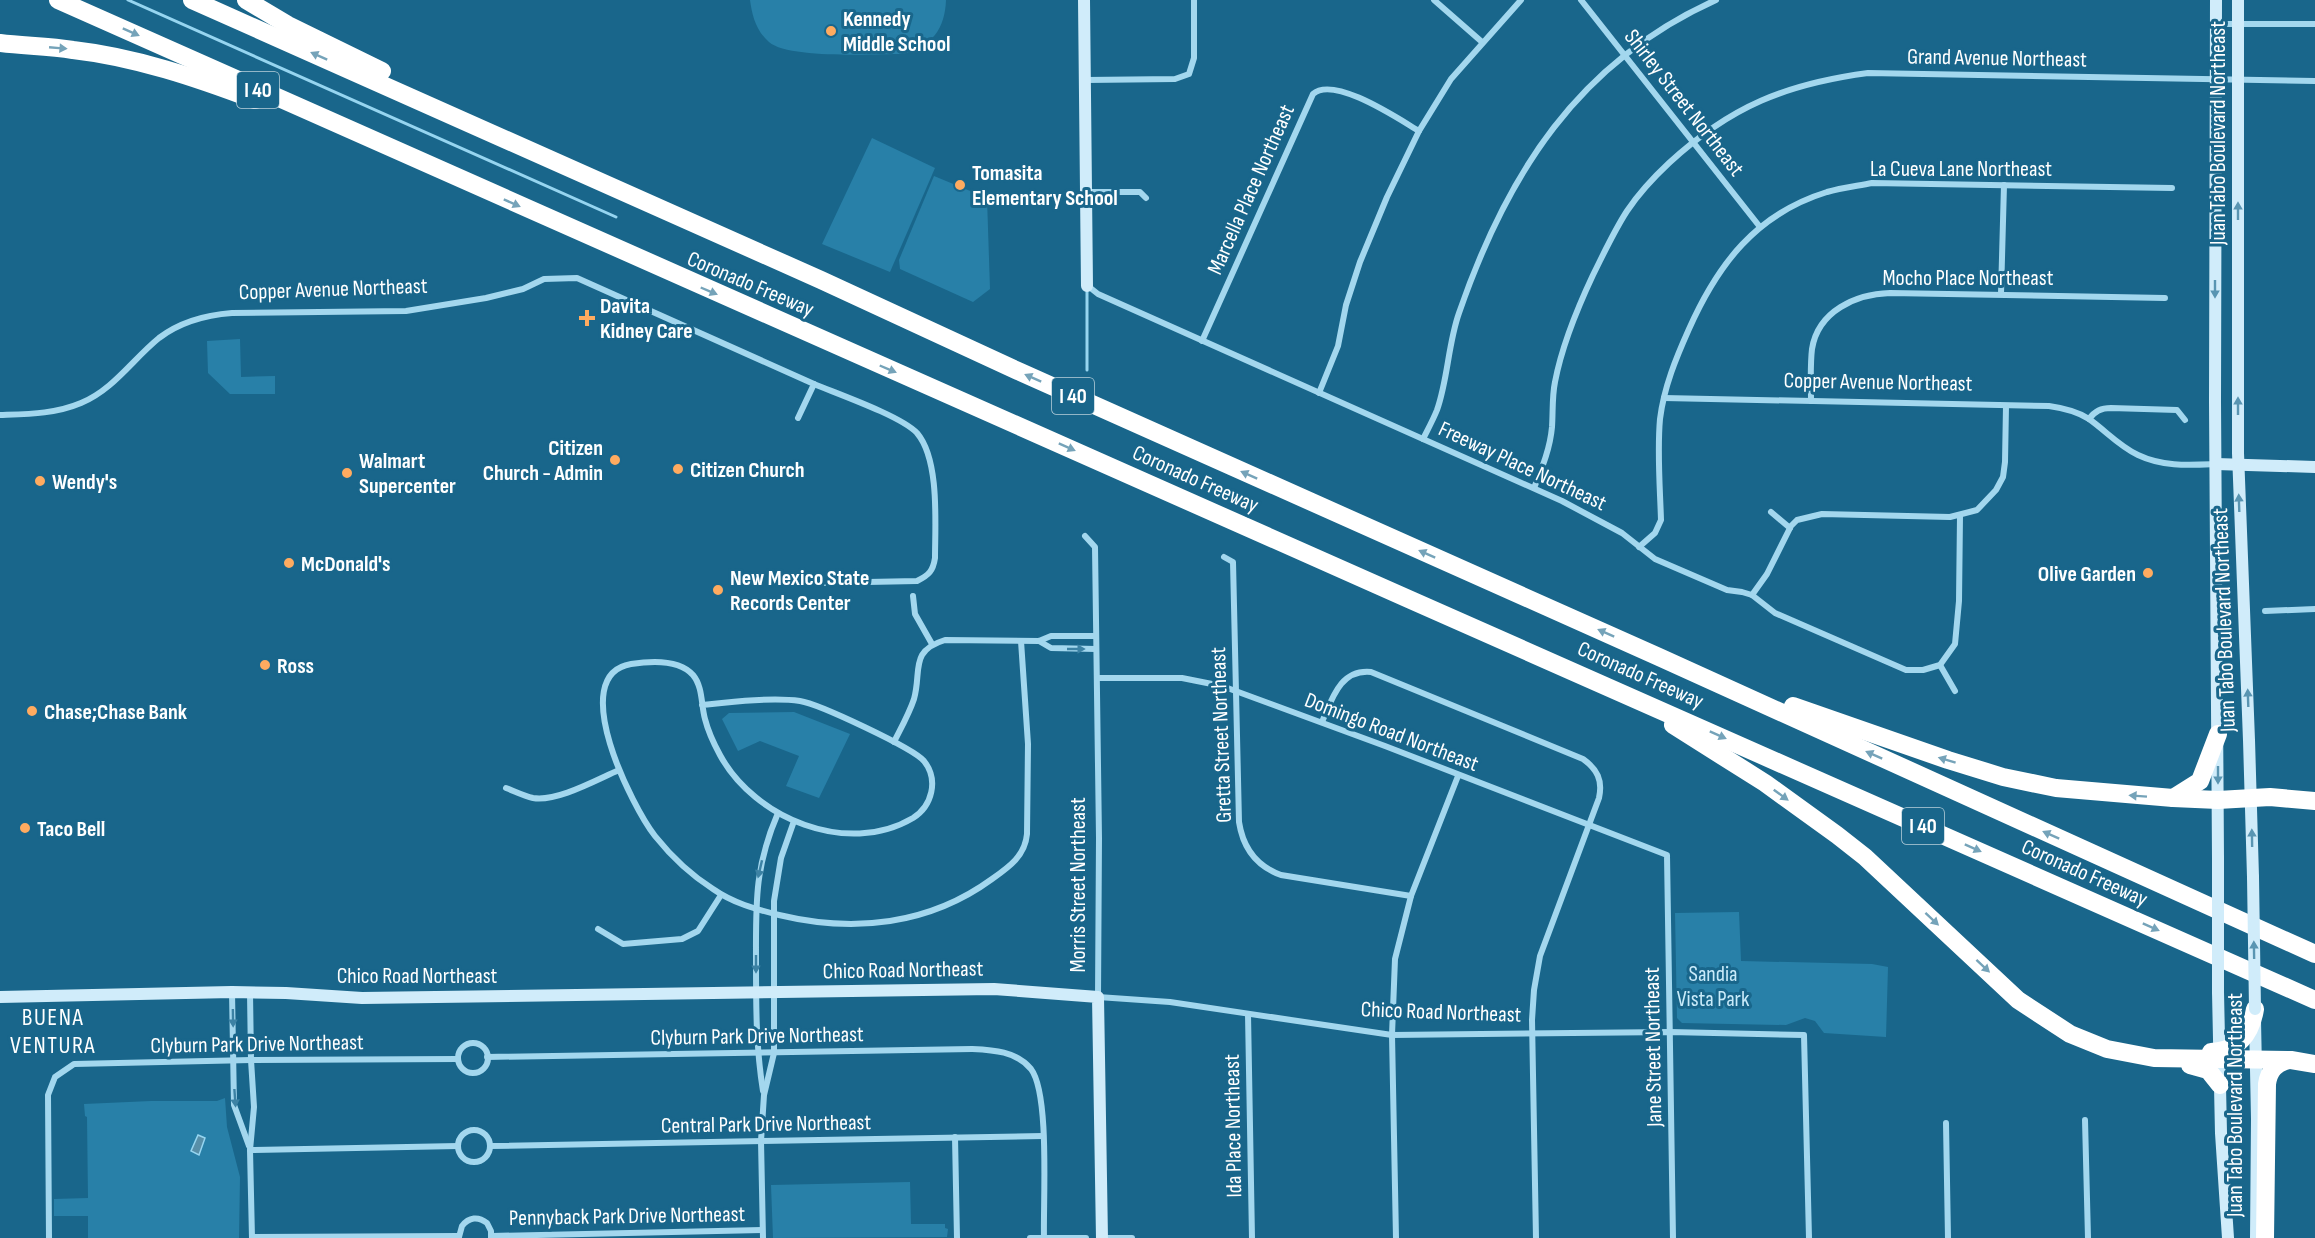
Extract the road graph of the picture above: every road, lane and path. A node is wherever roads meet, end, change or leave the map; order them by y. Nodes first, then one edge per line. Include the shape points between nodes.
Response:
1 (58, 0) edge
2 (192, 0) edge
3 (246, 0) edge
4 (1084, 0) edge
5 (1194, 0) edge
6 (1434, 0) edge
7 (1521, 0) edge
8 (1581, 0) edge
9 (1716, 0) edge
10 (2216, 0) edge
11 (2238, 0) edge
12 (2216, 24) junction
13 (2238, 24) junction
14 (2315, 24) edge
15 (1482, 42) junction
16 (2, 44) edge
17 (1625, 55) junction
18 (1086, 80) junction
19 (2216, 80) junction
20 (2238, 80) junction
21 (2315, 81) edge
22 (488, 130) junction
23 (1419, 131) junction
24 (1694, 141) junction
25 (459, 179) junction
26 (2004, 185) junction
27 (2172, 188) dead end
28 (1087, 192) junction
29 (1146, 198) dead end
30 (1760, 227) junction
31 (2215, 257) junction
32 (2238, 257) junction
33 (1088, 286) joint
34 (2001, 294) junction
35 (2165, 298) dead end
36 (1202, 341) junction
37 (814, 384) junction
38 (1319, 393) junction
39 (1664, 398) junction
40 (1811, 401) junction
41 (2006, 405) junction
42 (0, 415) edge
43 (798, 418) dead end
44 (2089, 419) junction
45 (2184, 420) dead end
46 (1423, 439) junction
47 (2217, 464) junction
48 (2238, 465) junction
49 (2315, 466) edge
50 (1534, 488) junction
51 (1771, 512) dead end
52 (1960, 516) junction
53 (1790, 528) junction
54 (1085, 536) dead end
55 (1640, 547) junction
56 (1224, 558) dead end
57 (818, 583) dead end
58 (1752, 595) junction
59 (913, 596) dead end
60 (2315, 609) edge
61 (2265, 611) dead end
62 (1095, 636) junction
63 (1021, 641) junction
64 (1039, 641) junction
65 (932, 644) junction
66 (1096, 649) junction
67 (1530, 651) junction
68 (1659, 657) junction
69 (1940, 665) junction
70 (1097, 678) junction
71 (1236, 690) junction
72 (1955, 691) dead end
73 (702, 705) junction
74 (1322, 722) junction
75 (2217, 734) junction
76 (894, 742) junction
77 (619, 770) junction
78 (1458, 776) junction
79 (506, 788) dead end
80 (2174, 798) junction
81 (2251, 798) junction
82 (2218, 800) junction
83 (2315, 801) edge
84 (778, 813) junction
85 (794, 821) junction
86 (1589, 825) junction
87 (1666, 855) joint
88 (721, 895) junction
89 (1411, 896) junction
90 (756, 909) junction
91 (774, 914) junction
92 (598, 929) dead end
93 (2315, 954) edge
94 (232, 992) junction
95 (774, 992) junction
96 (250, 993) junction
97 (756, 993) junction
98 (0, 997) edge
99 (1098, 997) junction
100 (2315, 1000) edge
101 (2255, 1009) junction
102 (1248, 1014) junction
103 (2040, 1016) junction
104 (1670, 1032) junction
105 (1392, 1035) junction
106 (1532, 1035) junction
107 (757, 1053) junction
108 (774, 1053) junction
109 (2220, 1056) junction
110 (487, 1058) junction
111 (458, 1059) junction
112 (234, 1060) junction
113 (250, 1060) junction
114 (2256, 1060) junction
115 (2291, 1060) junction
116 (2315, 1064) edge
117 (2220, 1085) junction
118 (764, 1095) junction
119 (2085, 1120) dead end
120 (1946, 1123) dead end
121 (1043, 1136) junction
122 (955, 1137) junction
123 (761, 1141) junction
124 (458, 1146) junction
125 (490, 1146) junction
126 (250, 1150) junction
127 (762, 1230) junction
128 (252, 1237) edge
129 (459, 1237) edge
130 (491, 1237) edge
131 (49, 1238) edge
132 (763, 1238) edge
133 (957, 1238) edge
134 (1030, 1238) edge
135 (1044, 1238) edge
136 (1086, 1238) edge
137 (1102, 1238) edge
138 (1132, 1238) edge
139 (1252, 1238) edge
140 (1396, 1238) edge
141 (1536, 1238) edge
142 (1673, 1238) edge
143 (1809, 1238) edge
144 (1948, 1238) edge
145 (2088, 1238) edge
146 (2228, 1238) edge
147 (2256, 1238) edge
148 (2265, 1238) edge

1 -> 25 highway, Coronado Freeway / I 40
22 -> 2 highway, Coronado Freeway / I 40
3 - 22 highway via 288,25 435,96
4 - 18 main road
5 - 18 street via 1194,58 1189,74 1175,80
6 - 15 street
7 - 15 street
8 - 17 street, Shirley Street Northeast
9 - 17 street via 1663,28
10 - 12 main road, Juan Tabo Boulevard Northeast
11 - 13 main road, Juan Tabo Boulevard Northeast
12 - 13 street
12 - 19 main road, Juan Tabo Boulevard Northeast
13 - 14 street
13 - 20 main road, Juan Tabo Boulevard Northeast
15 - 23 street via 1451,79
16 -> 25 highway via 76,50 177,73
17 - 24 street, Shirley Street Northeast
17 - 46 street via 1563,115 1515,184 1459,314 1437,410
18 - 28 main road
19 - 20 street, Grand Avenue Northeast
19 - 24 street, Grand Avenue Northeast via 1868,73 1812,82 1775,95 1726,117
19 - 31 main road, Juan Tabo Boulevard Northeast
20 - 21 street, Grand Avenue Northeast
32 -> 20 main road, Juan Tabo Boulevard Northeast
68 -> 22 highway, Coronado Freeway / I 40
23 - 36 street, Marcella Place Northeast via 1359,98 1328,90 1313,94
23 - 38 street via 1360,262 1338,346
24 - 30 street, Shirley Street Northeast
24 - 50 street, Grand Avenue Northeast via 1651,180 1628,209 1589,284 1554,383 1545,463
25 -> 67 highway, Coronado Freeway / I 40
26 - 27 street, La Cueva Lane Northeast
26 - 30 street, La Cueva Lane Northeast via 1889,182 1840,189 1814,197
26 - 34 street
28 - 29 street via 1140,192
28 - 33 main road
30 - 39 street via 1729,258 1708,289 1678,354
31 - 32 main road
31 -> 47 main road, Juan Tabo Boulevard Northeast
48 -> 32 main road, Juan Tabo Boulevard Northeast
33 - 36 street, Freeway Place Northeast
34 - 35 street, Mocho Place Northeast
34 - 40 street, Mocho Place Northeast via 1876,293 1847,303 1826,320 1815,338
36 - 38 street, Freeway Place Northeast
37 - 42 street, Copper Avenue Northeast via 577,278 565,277 544,279 486,298 406,311 242,312 206,316 158,339 104,389 82,403 45,413
37 - 43 street
37 - 57 street, Copper Avenue Northeast via 904,423 916,433 930,467 935,535 933,568 917,581
38 - 46 street, Freeway Place Northeast
39 - 40 street, Copper Avenue Northeast
39 - 55 street via 1659,439 1661,520
40 - 41 street, Copper Avenue Northeast
41 - 44 street, Copper Avenue Northeast via 2066,408
41 - 52 street via 2003,477 1987,501 1977,510
44 - 45 street via 2094,412 2111,408 2177,410
44 - 47 street, Copper Avenue Northeast via 2121,446 2161,464
46 - 50 street, Freeway Place Northeast
47 - 48 main road, Copper Avenue Northeast
47 - 75 main road, Juan Tabo Boulevard Northeast
48 - 49 main road, Copper Avenue Northeast
81 -> 48 main road, Juan Tabo Boulevard Northeast
50 - 55 street, Freeway Place Northeast via 1601,520
51 - 53 street
52 - 53 street via 1822,514 1797,520
52 - 69 street via 1957,635 1951,652
53 - 58 street
54 - 62 street, Morris Street Northeast via 1095,547
55 - 58 street, Freeway Place Northeast via 1655,559 1726,590
56 - 71 street, Gretta Street Northeast via 1233,562
58 - 69 street, Freeway Place Northeast via 1775,613 1906,670
59 - 65 street via 915,614
60 - 61 street
62 - 64 street via 1051,636
62 - 66 street, Morris Street Northeast
63 - 64 street
63 - 65 street via 945,640
63 - 91 street via 1028,744 1027,834 1019,857 976,891 915,917 845,926
64 -> 66 street via 1051,648
65 - 76 street via 919,659 914,700
66 - 70 street, Morris Street Northeast
67 -> 100 highway, Coronado Freeway / I 40
67 -> 103 highway via 1674,726 1766,783 1865,857 2011,994
80 -> 68 highway via 2056,788 2002,777 1903,746
93 -> 68 highway, Coronado Freeway / I 40
69 - 72 street
70 - 71 street, Domingo Road Northeast via 1182,678
70 - 99 street, Morris Street Northeast
71 - 74 street, Domingo Road Northeast
71 - 89 street, Gretta Street Northeast via 1239,822 1242,838 1254,858 1281,875
73 - 76 street via 802,702
73 - 77 street via 700,687 687,669 668,663 632,664 618,669 604,688 607,731
73 - 84 street via 712,738 729,770 751,796
74 - 78 street, Domingo Road Northeast
74 - 86 street via 1344,680 1358,672 1377,674 1583,759 1599,776 1601,786
75 - 80 highway via 2200,781
75 -> 82 main road, Juan Tabo Boulevard Northeast
76 - 85 street via 922,759 931,776 932,793 927,805 909,820 879,830 847,833
77 - 79 street via 546,798 532,798
77 - 88 street via 655,836 673,857
78 - 86 street, Domingo Road Northeast
78 - 89 street
80 - 82 highway
81 - 82 highway
81 - 83 highway
101 -> 81 main road, Juan Tabo Boulevard Northeast, bridge
82 - 109 main road, Juan Tabo Boulevard Northeast, bridge
84 - 85 street
84 -> 90 street via 761,864
85 - 91 street via 781,858
86 - 87 street, Domingo Road Northeast
86 - 106 street via 1540,956
87 - 104 street, Jane Street Northeast
88 - 90 street
88 - 92 street via 703,926 682,939 623,944
89 - 105 street via 1395,959
90 - 91 street
90 -> 97 street
91 - 95 street
94 - 96 main road, Chico Road Northeast
94 - 98 main road, Chico Road Northeast
94 -> 112 street
95 - 97 main road, Chico Road Northeast
95 - 99 main road, Chico Road Northeast via 994,989
95 - 108 street
96 - 97 main road, Chico Road Northeast via 362,998
96 - 113 street
97 - 107 street
99 - 102 street, Chico Road Northeast via 1170,1002
99 - 137 main road, Morris Street Northeast
101 - 109 highway via 2245,1038
101 - 114 main road, Juan Tabo Boulevard Northeast
102 - 105 street, Chico Road Northeast
102 - 139 street, Ida Place Northeast
103 - 109 highway via 2079,1038 2116,1051 2165,1059
103 - 117 highway via 2045,1026 2088,1047 2136,1061 2200,1067 2212,1073
104 - 106 street, Chico Road Northeast
104 - 142 street, Jane Street Northeast
104 - 143 street, Chico Road Northeast via 1804,1035
105 - 106 street, Chico Road Northeast
105 - 140 street
106 - 141 street
107 - 108 street, Clyburn Park Drive Northeast
107 - 110 street, Clyburn Park Drive Northeast
107 - 118 street
108 - 118 street
108 - 121 street, Clyburn Park Drive Northeast via 972,1049 1006,1053 1032,1071 1042,1095
109 - 114 highway
109 - 117 main road, Juan Tabo Boulevard Northeast
110 - 111 street, Clyburn Park Drive Northeast via 483,1068 472,1072 464,1070
110 - 111 street via 483,1047 472,1043 462,1048
111 - 113 street, Clyburn Park Drive Northeast
112 - 113 street, Clyburn Park Drive Northeast
112 -> 126 street via 234,1105
112 - 131 street, Clyburn Park Drive Northeast via 81,1063 59,1073 48,1095
113 - 126 street via 254,1107
114 - 115 highway
114 - 147 main road, Juan Tabo Boulevard Northeast
115 - 116 highway
115 - 148 highway via 2273,1068 2267,1084
117 - 146 main road, Juan Tabo Boulevard Northeast
118 - 123 street
119 - 145 street
120 - 144 street
121 - 122 street, Central Park Drive Northeast
121 - 135 street
122 - 123 street, Central Park Drive Northeast
122 - 133 street
123 - 125 street, Central Park Drive Northeast
123 - 127 street
124 - 125 street via 463,1135 474,1131 485,1135
124 - 125 street via 464,1158 477,1162 485,1158
124 - 126 street
126 - 128 street
127 - 130 street, Pennyback Park Drive Northeast
127 - 132 street
128 - 129 street, Pennyback Park Drive Northeast
129 - 130 street, Pennyback Park Drive Northeast via 462,1226 475,1218 487,1223
134 - 135 street
135 - 136 street
137 - 138 street

